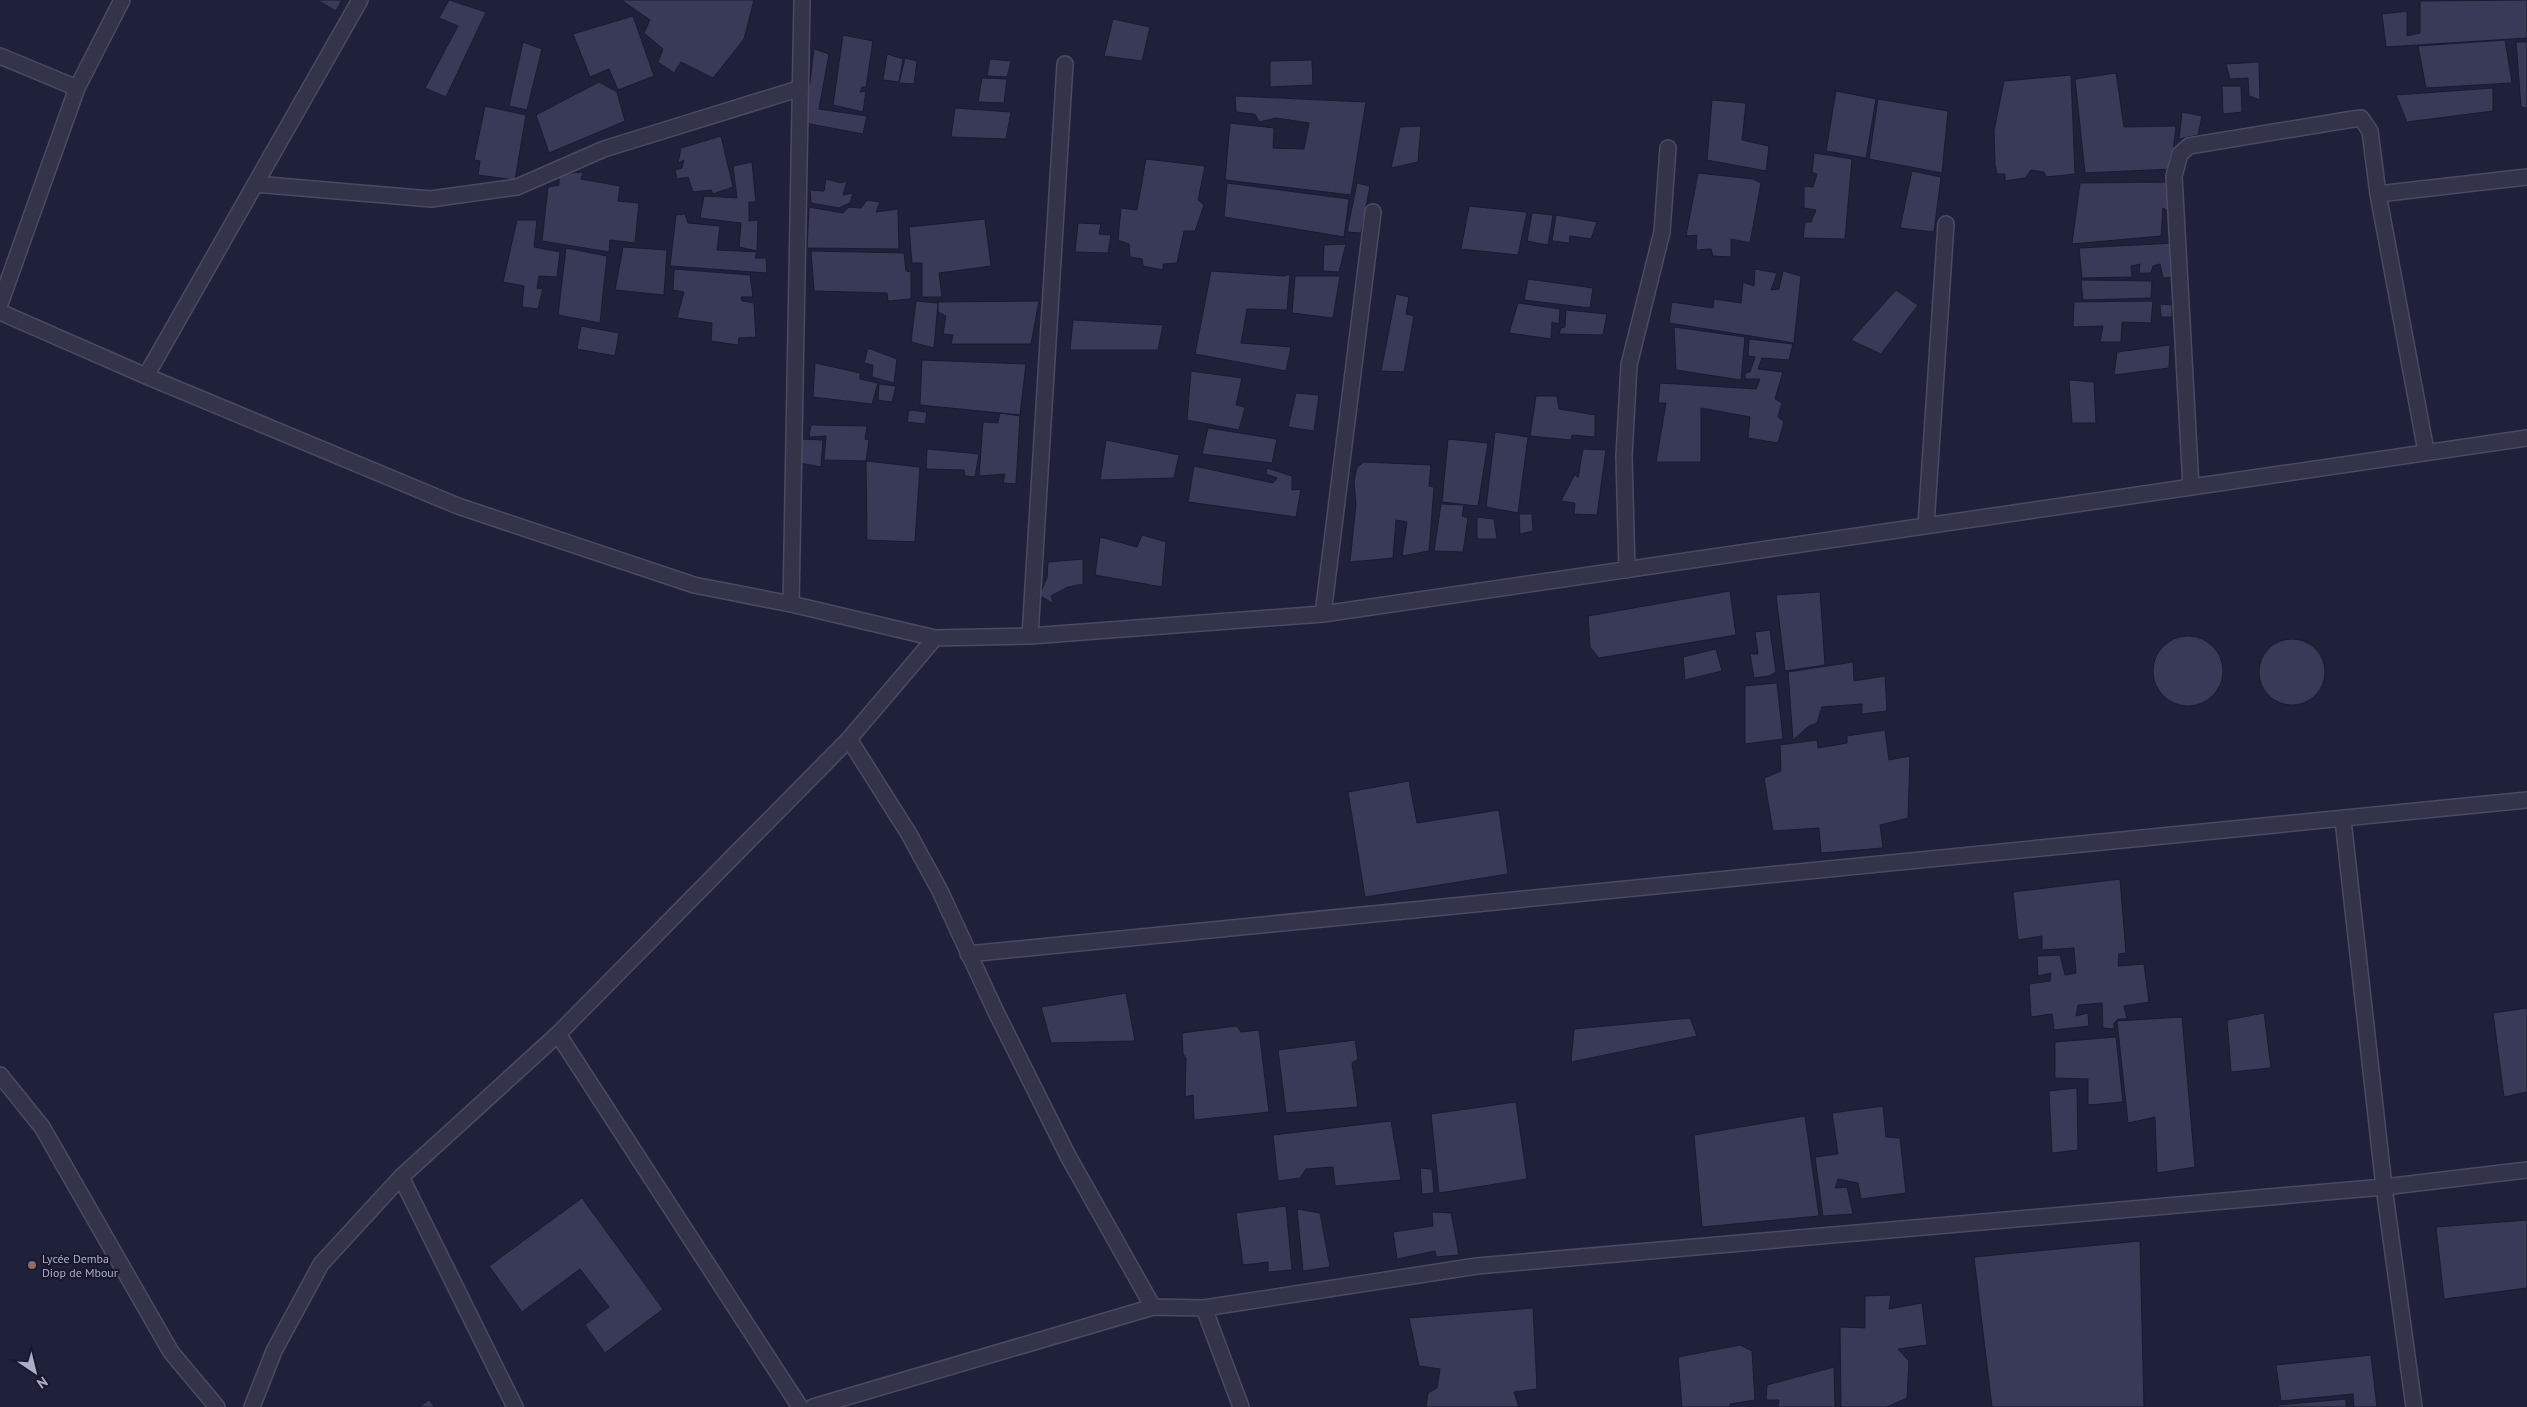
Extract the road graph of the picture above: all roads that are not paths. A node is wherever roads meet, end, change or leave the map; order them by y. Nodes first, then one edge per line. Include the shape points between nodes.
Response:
1 (122, 0) edge
2 (360, 0) edge
3 (802, 0) edge
4 (0, 56) edge
5 (1065, 64) dead end
6 (77, 88) junction
7 (801, 88) junction
8 (1668, 148) dead end
9 (2527, 177) edge
10 (255, 184) junction
11 (2378, 194) junction
12 (1373, 212) dead end
13 (1946, 224) dead end
14 (0, 304) edge
15 (0, 312) edge
16 (146, 376) junction
17 (2527, 438) edge
18 (2426, 451) junction
19 (2191, 487) junction
20 (1926, 525) junction
21 (1627, 570) junction
22 (791, 604) junction
23 (1323, 614) junction
24 (1030, 636) junction
25 (934, 638) junction
26 (849, 739) junction
27 (2527, 800) edge
28 (2343, 820) junction
29 (968, 954) junction
30 (558, 1034) junction
31 (0, 1075) edge
32 (2527, 1170) edge
33 (401, 1177) junction
34 (2384, 1187) junction
35 (1153, 1307) junction
36 (1204, 1308) junction
37 (217, 1407) edge
38 (252, 1407) edge
39 (515, 1407) edge
40 (800, 1407) edge
41 (813, 1407) edge
42 (1241, 1407) edge
43 (2414, 1407) edge

1 - 6 street
2 - 10 street
3 - 7 street
4 - 6 street
5 - 24 street
6 - 14 street
7 - 10 street via 604,149 517,187 431,199
7 - 22 street
8 - 21 street via 1662,232 1629,365 1624,456
9 - 11 street
10 - 16 street
11 - 18 street
11 - 19 street via 2370,131 2361,118 2189,146 2180,154 2174,176
12 - 23 street
13 - 20 street
15 - 16 street
16 - 22 street via 458,506 694,585
17 - 18 street
18 - 19 street
19 - 20 street
20 - 21 street
21 - 23 street
22 - 25 street
23 - 24 street
24 - 25 street
25 - 26 street
26 - 29 street via 931,874
26 - 30 street
27 - 28 street
28 - 29 street
28 - 34 street
29 - 35 street via 1068,1156
30 - 33 street
30 - 40 street
31 - 37 street via 42,1127 171,1352
32 - 34 street
33 - 38 street via 320,1264 274,1351
33 - 39 street
34 - 36 street via 1477,1266
34 - 43 street
35 - 36 street
35 - 41 street
36 - 42 street

